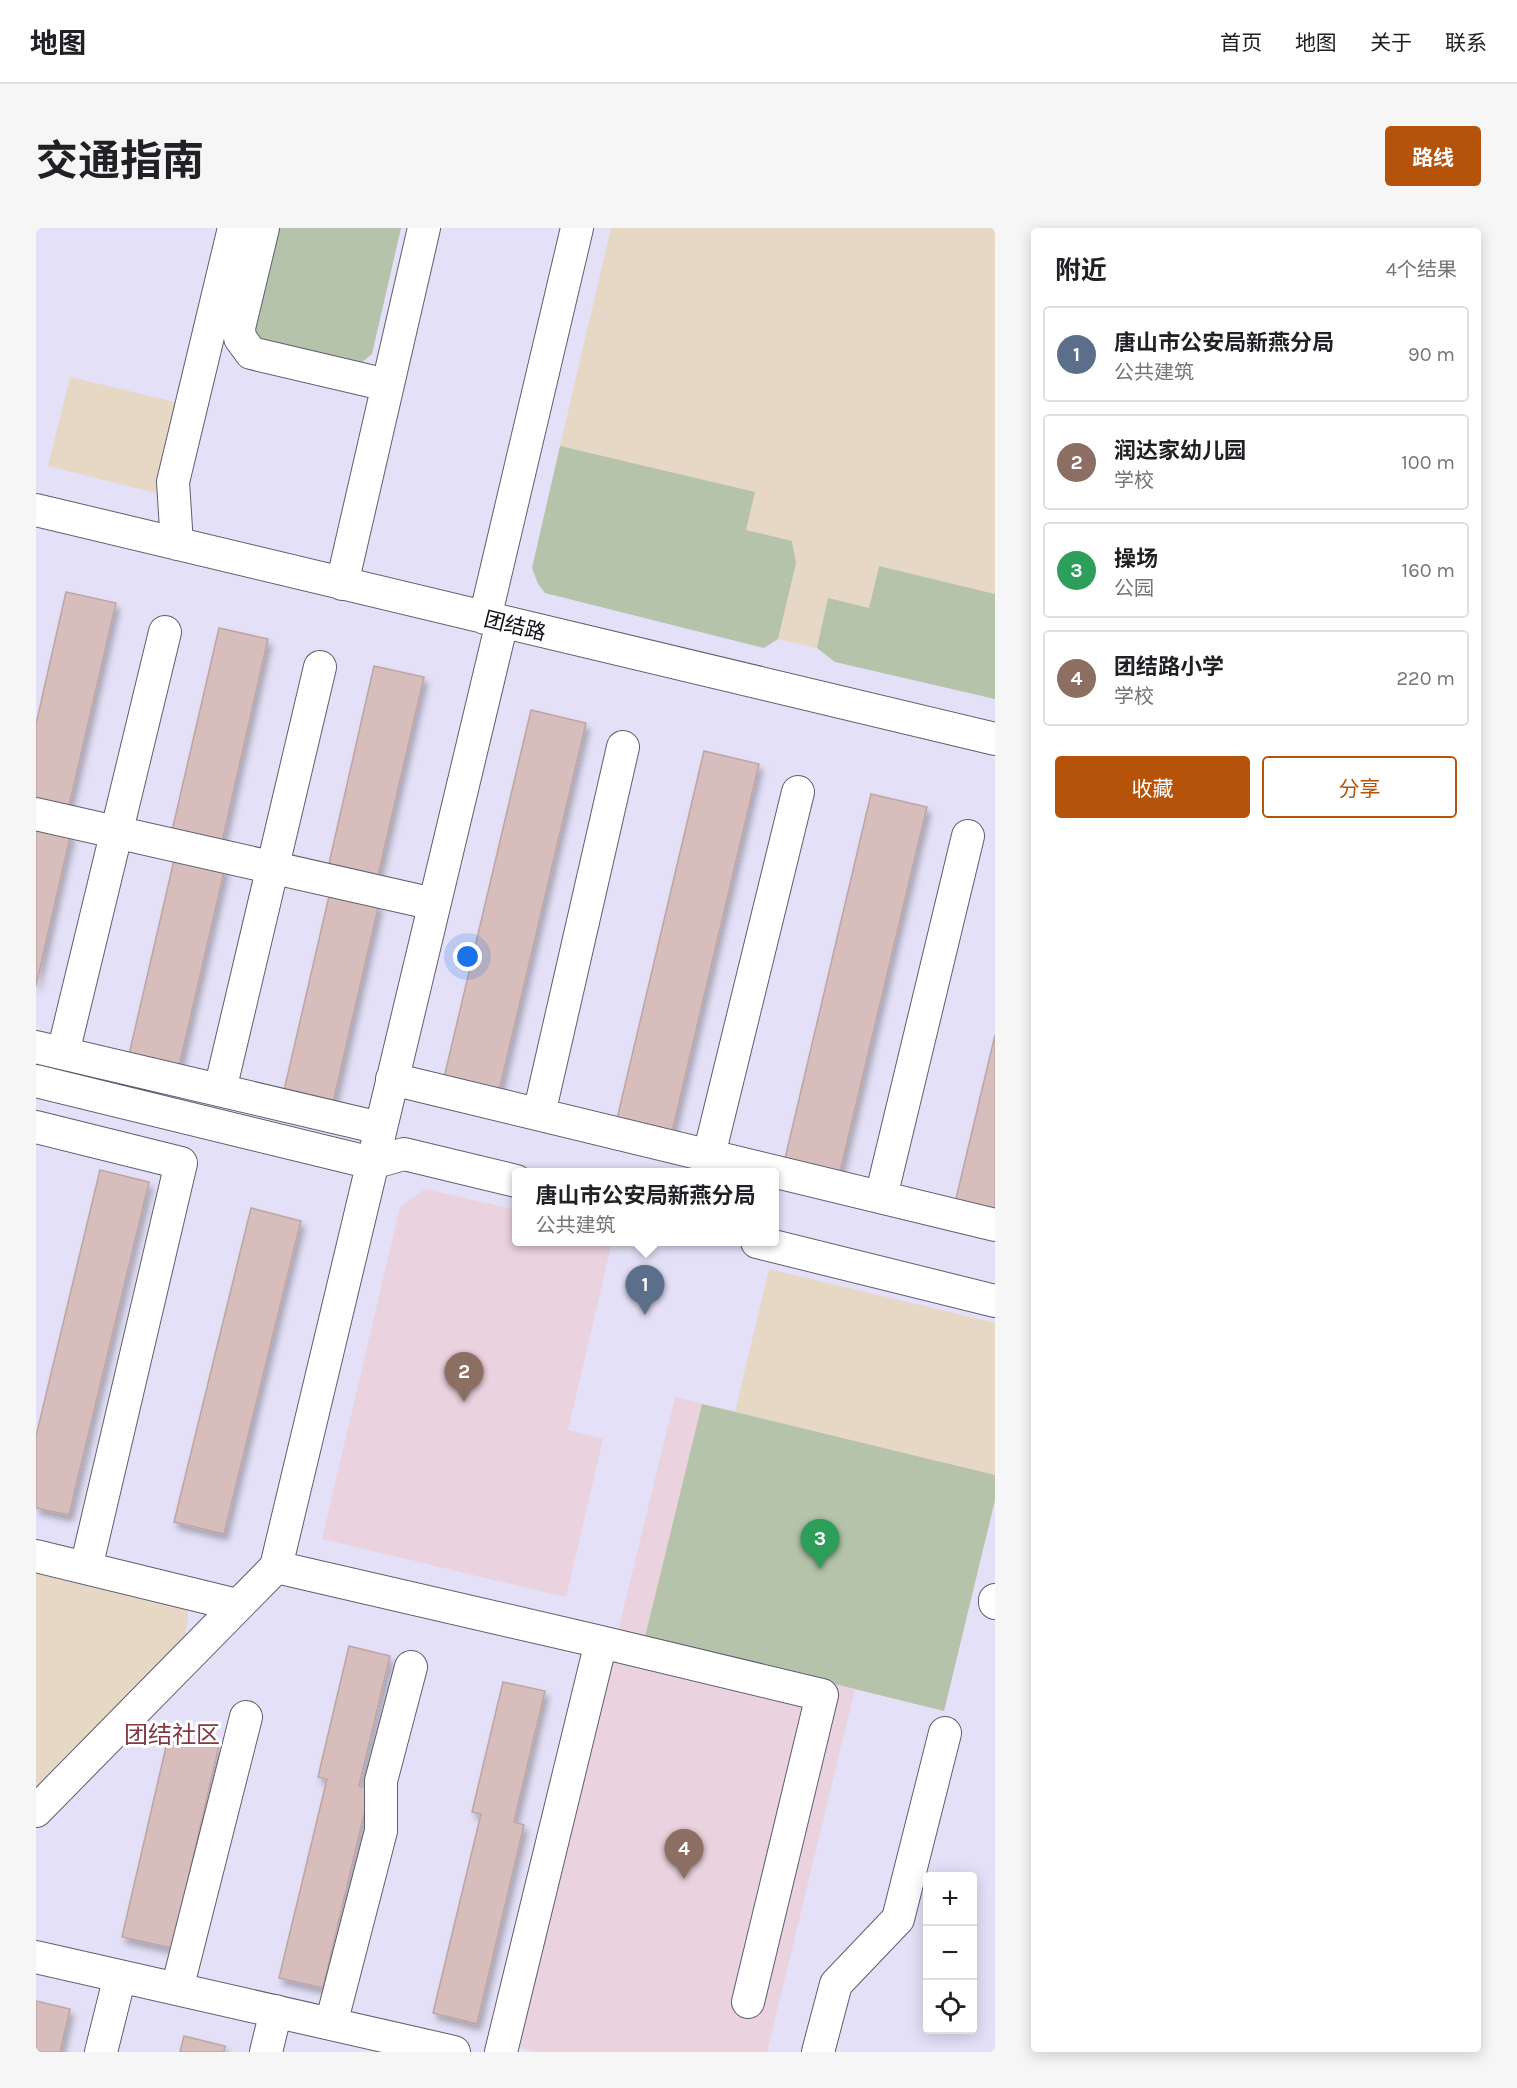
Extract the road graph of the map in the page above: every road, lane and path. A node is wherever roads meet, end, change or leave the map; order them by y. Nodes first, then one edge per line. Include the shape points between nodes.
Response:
1 (234, 228) edge
2 (263, 228) edge
3 (424, 228) edge
4 (577, 228) edge
5 (387, 386) junction
6 (36, 510) edge
7 (177, 544) junction
8 (342, 584) junction
9 (493, 620) junction
10 (165, 632) dead end
11 (321, 668) dead end
12 (995, 739) edge
13 (623, 747) dead end
14 (798, 792) dead end
15 (36, 814) edge
16 (116, 832) junction
17 (968, 836) dead end
18 (273, 868) junction
19 (434, 904) junction
20 (49, 1050) edge
21 (392, 1078) junction
22 (36, 1080) edge
23 (220, 1090) junction
24 (538, 1114) junction
25 (36, 1127) edge
26 (380, 1128) junction
27 (709, 1155) junction
28 (372, 1163) junction
29 (762, 1168) edge
30 (779, 1172) edge
31 (512, 1180) edge
32 (881, 1197) junction
33 (995, 1225) edge
34 (773, 1246) edge
35 (995, 1301) edge
36 (36, 1556) edge
37 (276, 1567) junction
38 (86, 1568) junction
39 (237, 1605) junction
40 (601, 1642) junction
41 (411, 1667) dead end
42 (246, 1717) dead end
43 (945, 1733) dead end
44 (36, 1811) edge
45 (36, 1957) edge
46 (120, 1976) junction
47 (177, 1989) junction
48 (748, 2002) dead end
49 (276, 2011) junction
50 (330, 2024) junction
51 (422, 2048) edge
52 (101, 2052) edge
53 (266, 2052) edge
54 (454, 2052) edge
55 (501, 2052) edge
56 (818, 2052) edge

1 - 7 street via 173,482
2 - 5 street via 239,328 240,338 251,353
3 - 5 street
4 - 9 street
5 - 8 street
6 - 7 street, 团结路
7 - 8 street, 团结路
8 - 9 street, 团结路
9 - 12 street, 团结路
9 - 19 street
10 - 16 street
11 - 18 street
13 - 24 street
14 - 27 street
15 - 16 street
16 - 18 street
16 - 20 street
17 - 32 street
18 - 19 street
18 - 23 street
19 - 21 street
20 - 23 street
21 - 24 street
21 - 26 street
22 - 28 street
23 - 26 street
24 - 27 street
25 - 38 street via 181,1163
26 - 28 street
27 - 29 street
28 - 31 street via 404,1154
28 - 37 street
30 - 32 street
32 - 33 street
34 - 35 street
36 - 38 street
37 - 39 street
37 - 40 street
38 - 39 street
39 - 44 street
40 - 48 street via 822,1695
40 - 55 street
41 - 50 street via 381,1781 381,1830
42 - 47 street
43 - 56 street via 898,1919 836,1984
45 - 46 street
46 - 47 street
46 - 52 street
47 - 49 street
49 - 50 street
49 - 53 street
50 - 51 street
51 - 54 street

